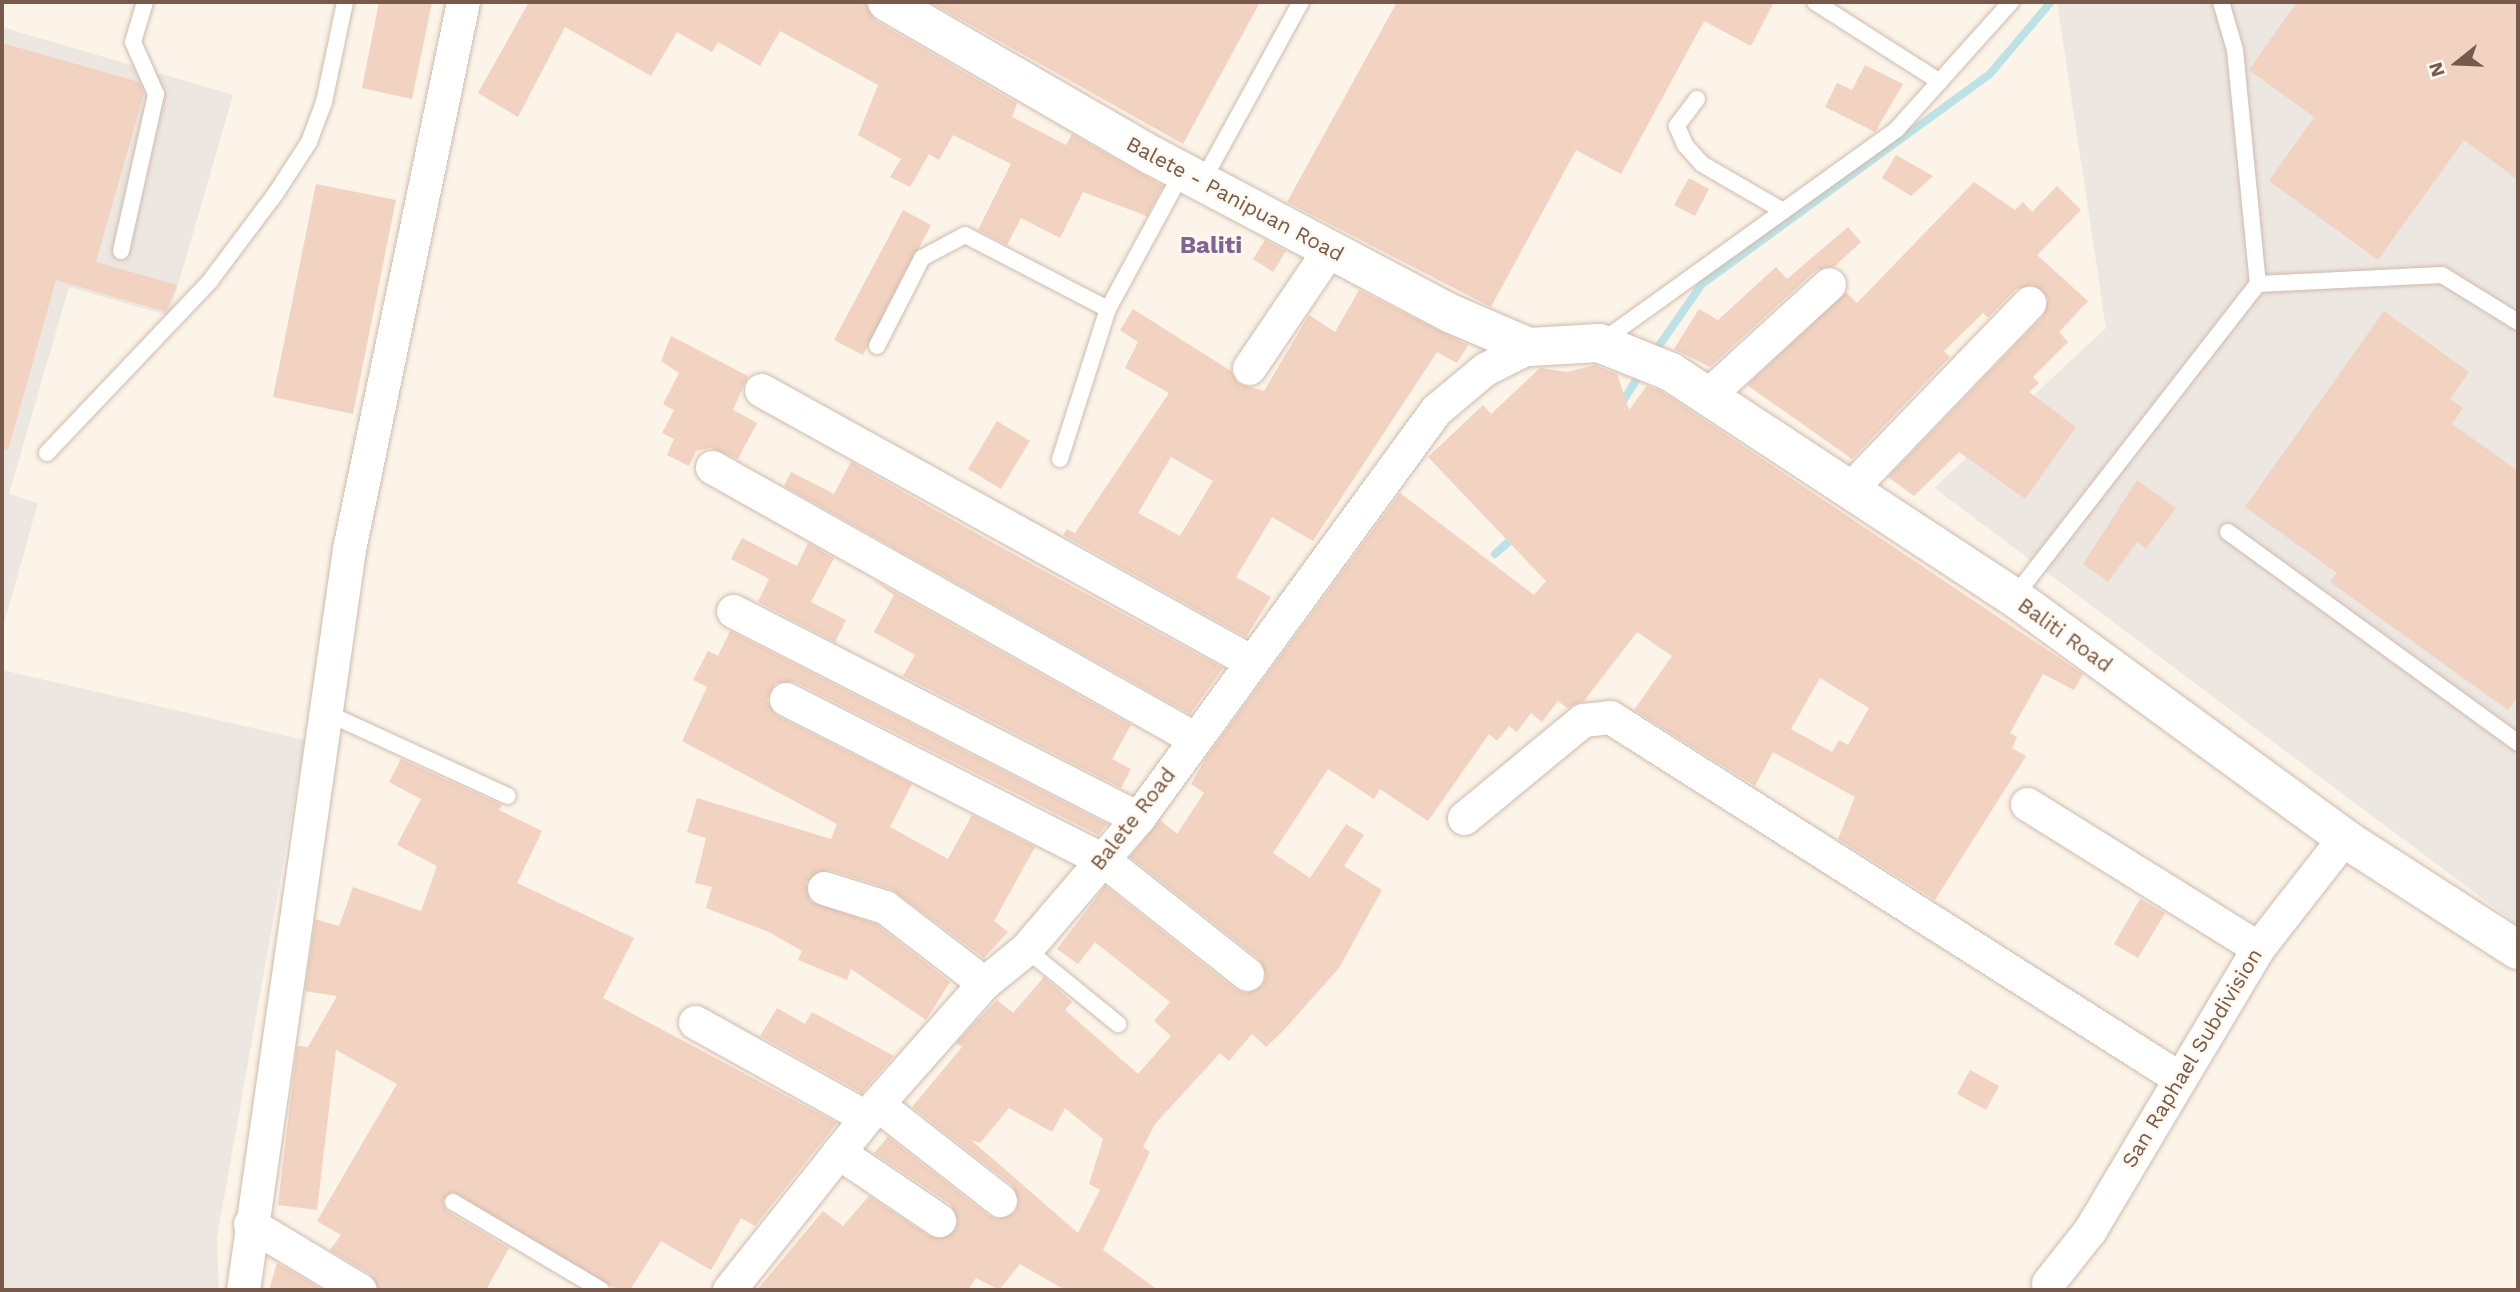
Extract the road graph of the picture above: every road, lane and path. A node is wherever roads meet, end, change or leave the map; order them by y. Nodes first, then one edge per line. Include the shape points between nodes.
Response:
1 (145, 2) edge
2 (345, 2) edge
3 (463, 2) edge
4 (887, 2) edge
5 (1301, 2) edge
6 (1815, 2) edge
7 (2011, 2) edge
8 (2221, 2) edge
9 (1940, 82) junction
10 (1697, 99) dead end
11 (1193, 177) junction
12 (1783, 211) junction
13 (1329, 250) junction
14 (121, 251) dead end
15 (2258, 284) junction
16 (1829, 285) dead end
17 (2029, 303) dead end
18 (1108, 309) junction
19 (2518, 322) edge
20 (877, 346) dead end
21 (1610, 346) junction
22 (1529, 347) junction
23 (1249, 368) dead end
24 (761, 390) dead end
25 (1708, 395) junction
26 (47, 453) dead end
27 (1060, 459) dead end
28 (712, 467) dead end
29 (1849, 490) junction
30 (2228, 532) dead end
31 (2014, 597) junction
32 (733, 611) dead end
33 (1250, 661) junction
34 (786, 699) dead end
35 (325, 712) junction
36 (1194, 738) junction
37 (2518, 743) edge
38 (508, 796) dead end
39 (2027, 804) dead end
40 (1138, 818) junction
41 (1464, 818) dead end
42 (2344, 838) junction
43 (1102, 859) junction
44 (824, 888) dead end
45 (2258, 948) junction
46 (1026, 949) junction
47 (2518, 950) edge
48 (1247, 974) dead end
49 (984, 983) junction
50 (695, 1022) dead end
51 (1118, 1024) dead end
52 (2176, 1076) junction
53 (872, 1111) junction
54 (838, 1152) junction
55 (1000, 1200) dead end
56 (453, 1202) dead end
57 (939, 1220) dead end
58 (250, 1224) junction
59 (2048, 1283) dead end
60 (243, 1290) edge
61 (360, 1290) edge
62 (601, 1290) edge
63 (729, 1290) edge

1 - 14 lane via 133,42 156,94
2 - 26 lane via 320,112 276,193 210,281
3 - 35 street via 352,536
4 - 11 main road, Balete - Panipuan Road
5 - 11 lane
6 - 9 lane
7 - 9 lane
8 - 15 lane via 2235,50
9 - 12 lane via 1897,129
10 - 12 lane via 1676,126 1685,145 1702,164
11 - 13 main road, Balete - Panipuan Road
11 - 18 lane
12 - 21 lane
13 - 22 main road, Balete - Panipuan Road
13 - 23 street
15 - 19 lane via 2442,275
15 - 31 lane
16 - 25 street
17 - 29 street
18 - 20 lane via 964,235 922,258
18 - 27 lane
21 - 22 main road, Balete - Panipuan Road
21 - 25 main road, Baliti Road via 1671,372
22 - 33 street, Balete Road via 1485,369 1436,410
24 - 33 street
25 - 29 main road, Baliti Road
28 - 36 street
29 - 31 main road, Baliti Road
30 - 37 lane
31 - 42 main road, Baliti Road
32 - 40 street
33 - 36 street, Balete Road
34 - 43 street
35 - 38 lane
35 - 58 street
36 - 40 street, Balete Road
39 - 45 street
40 - 43 street, Balete Road
41 - 52 street via 1583,720 1610,717
42 - 45 street, San Raphael Subdivision
42 - 47 main road, Baliti Road
43 - 46 street, Balete Road
43 - 48 street
44 - 49 street via 886,906
45 - 52 street, San Raphael Subdivision
46 - 49 street, Balete Road
46 - 51 lane
49 - 53 street, Balete Road
50 - 53 street
52 - 59 street, San Raphael Subdivision via 2090,1230
53 - 54 street, Balete Road
53 - 55 street
54 - 57 street
54 - 63 street, Balete Road
56 - 62 lane
58 - 60 street
58 - 61 street

